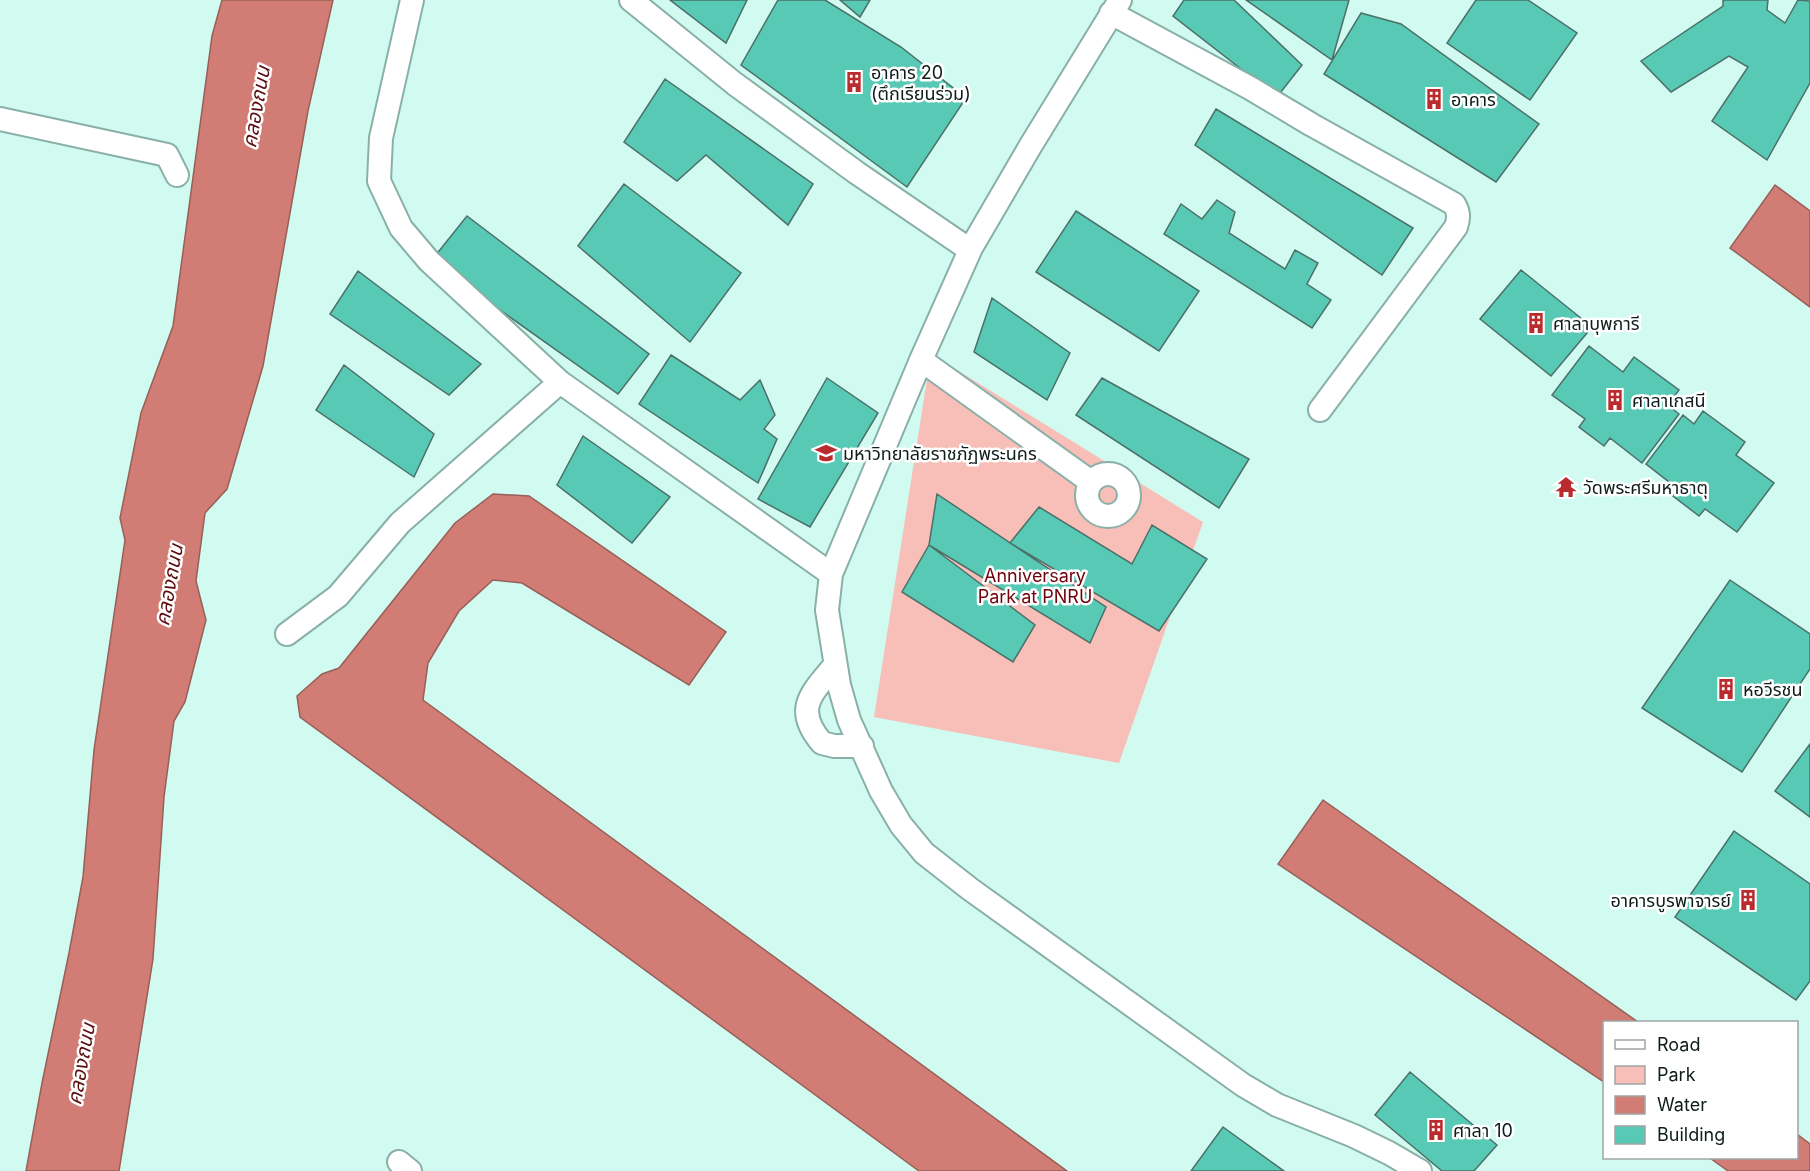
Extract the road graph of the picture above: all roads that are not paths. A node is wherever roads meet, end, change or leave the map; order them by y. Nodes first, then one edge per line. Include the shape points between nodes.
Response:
1 (412, 0) edge
2 (631, 0) edge
3 (1115, 7) edge
4 (0, 119) edge
5 (177, 175) dead end
6 (970, 250) junction
7 (921, 360) junction
8 (560, 382) junction
9 (1320, 410) dead end
10 (1091, 482) dead end
11 (831, 574) junction
12 (287, 634) dead end
13 (835, 665) junction
14 (862, 746) junction
15 (1420, 1171) edge

1 - 8 street via 381,138 379,181 401,228 429,261
2 - 6 street via 754,98
3 - 6 street
3 - 9 street via 1312,125 1454,204 1458,210 1456,227
4 - 5 street via 166,155
6 - 7 street
7 - 10 street
7 - 11 street
8 - 11 street
8 - 12 street via 400,523 338,596
11 - 13 street via 827,610
13 - 14 street via 849,720
13 - 14 street via 814,690 807,721 822,744
14 - 15 street via 881,792 901,825 924,853 970,889 1243,1085 1277,1106 1354,1136

